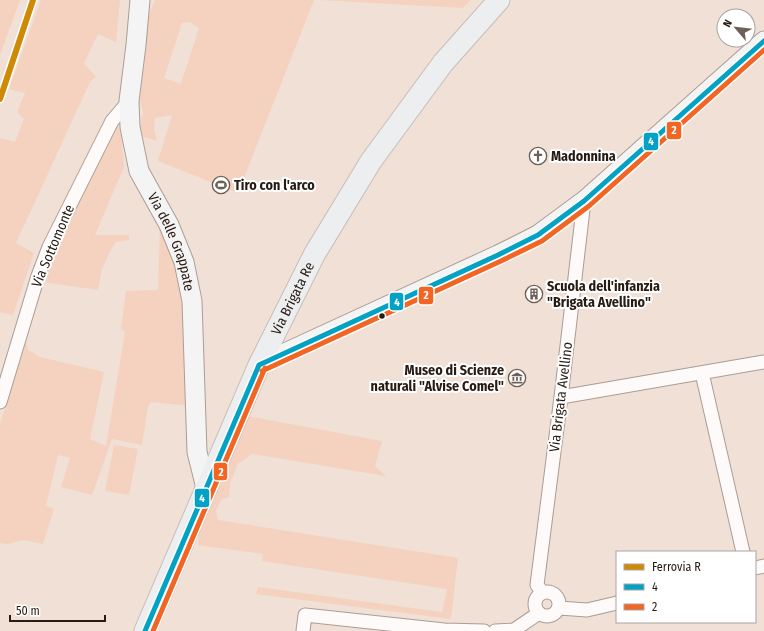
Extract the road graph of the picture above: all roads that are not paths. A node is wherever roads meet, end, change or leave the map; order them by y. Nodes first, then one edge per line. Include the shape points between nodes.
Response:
1 (140, 0) edge
2 (499, 0) edge
3 (764, 41) edge
4 (129, 101) junction
5 (584, 201) junction
6 (764, 362) edge
7 (259, 365) junction
8 (702, 373) junction
9 (561, 397) junction
10 (0, 402) edge
11 (206, 488) junction
12 (743, 551) edge
13 (542, 592) junction
14 (616, 603) edge
15 (559, 608) junction
16 (539, 614) junction
17 (444, 630) edge
18 (145, 631) edge
19 (303, 631) edge
20 (484, 631) edge
21 (495, 631) edge

1 - 4 main road, Via delle Grappate
2 - 7 main road, Via Brigata Re via 443,63 371,161 314,255
3 - 5 main road
4 - 10 street, Via Sottomonte via 112,121 49,247
4 - 11 main road, Via delle Grappate via 130,127 139,171 169,225 184,262 192,301 197,452
5 - 7 main road via 538,235
5 - 9 street, Via Brigata Avellino
6 - 8 street
7 - 11 main road, Via Brigata Re
8 - 9 street
8 - 12 street
9 - 13 street, Via Brigata Avellino via 537,585
11 - 18 main road, Via Brigata Re
13 - 15 street via 552,592 556,595 560,603
13 - 16 street via 535,600
14 - 15 street via 587,610
15 - 16 street via 553,615
16 - 21 street via 514,630
17 - 19 street via 305,615
17 - 20 street

